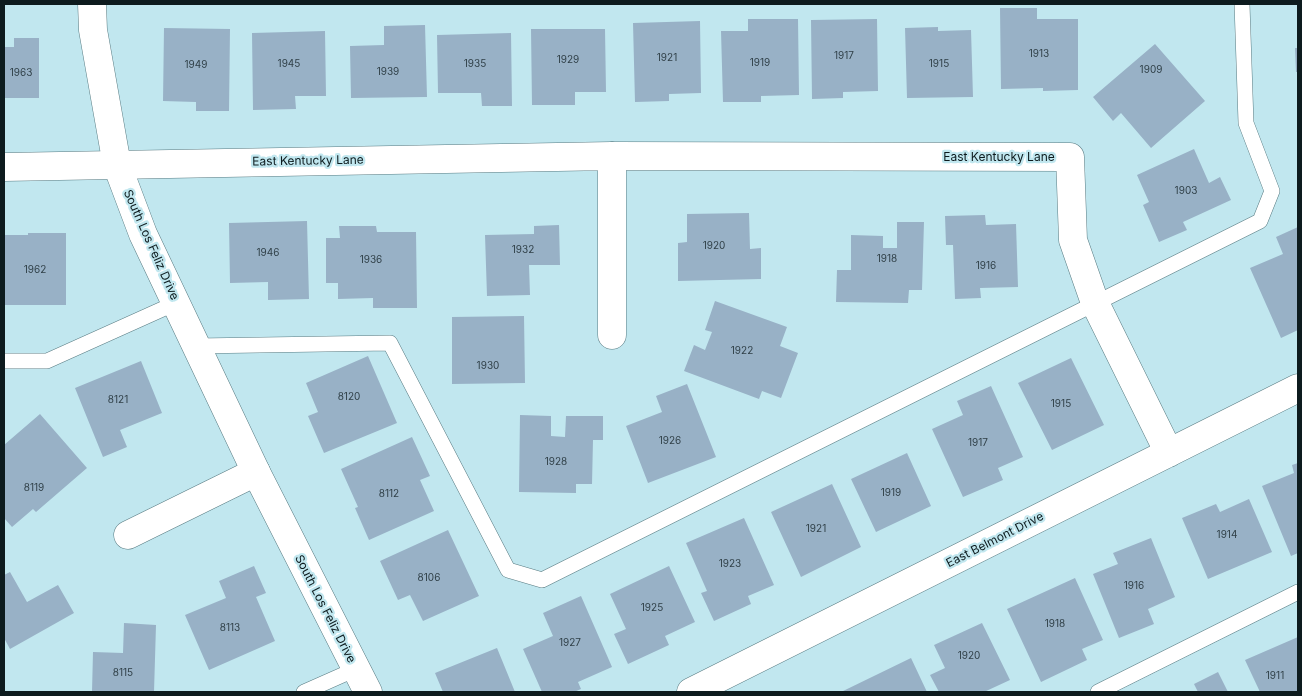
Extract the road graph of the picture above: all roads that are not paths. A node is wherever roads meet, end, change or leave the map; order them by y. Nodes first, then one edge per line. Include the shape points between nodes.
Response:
1 (92, 4) edge
2 (1242, 4) edge
3 (612, 156) junction
4 (117, 165) junction
5 (4, 167) edge
6 (176, 303) junction
7 (1095, 303) junction
8 (612, 335) dead end
9 (196, 346) junction
10 (4, 361) edge
11 (1298, 388) edge
12 (1169, 452) junction
13 (256, 472) junction
14 (128, 536) dead end
15 (1298, 592) edge
16 (362, 681) edge
17 (304, 692) edge
18 (691, 692) edge
19 (1098, 692) edge

1 - 4 street, South Los Feliz Drive via 93,30
2 - 7 lane via 1246,123 1272,192 1260,221
3 - 4 street, East Kentucky Lane
3 - 7 street, East Kentucky Lane via 1070,157 1073,240
3 - 8 street
4 - 5 street, East Kentucky Lane
4 - 6 street, South Los Feliz Drive via 143,234
6 - 9 street, South Los Feliz Drive
6 - 10 lane via 47,361
7 - 9 lane via 542,580 508,570 390,343
7 - 12 street, East Kentucky Lane
9 - 13 street, South Los Feliz Drive
11 - 12 street, East Belmont Drive
12 - 18 street, East Belmont Drive
13 - 14 street
13 - 16 street, South Los Feliz Drive
15 - 19 lane
16 - 17 lane

